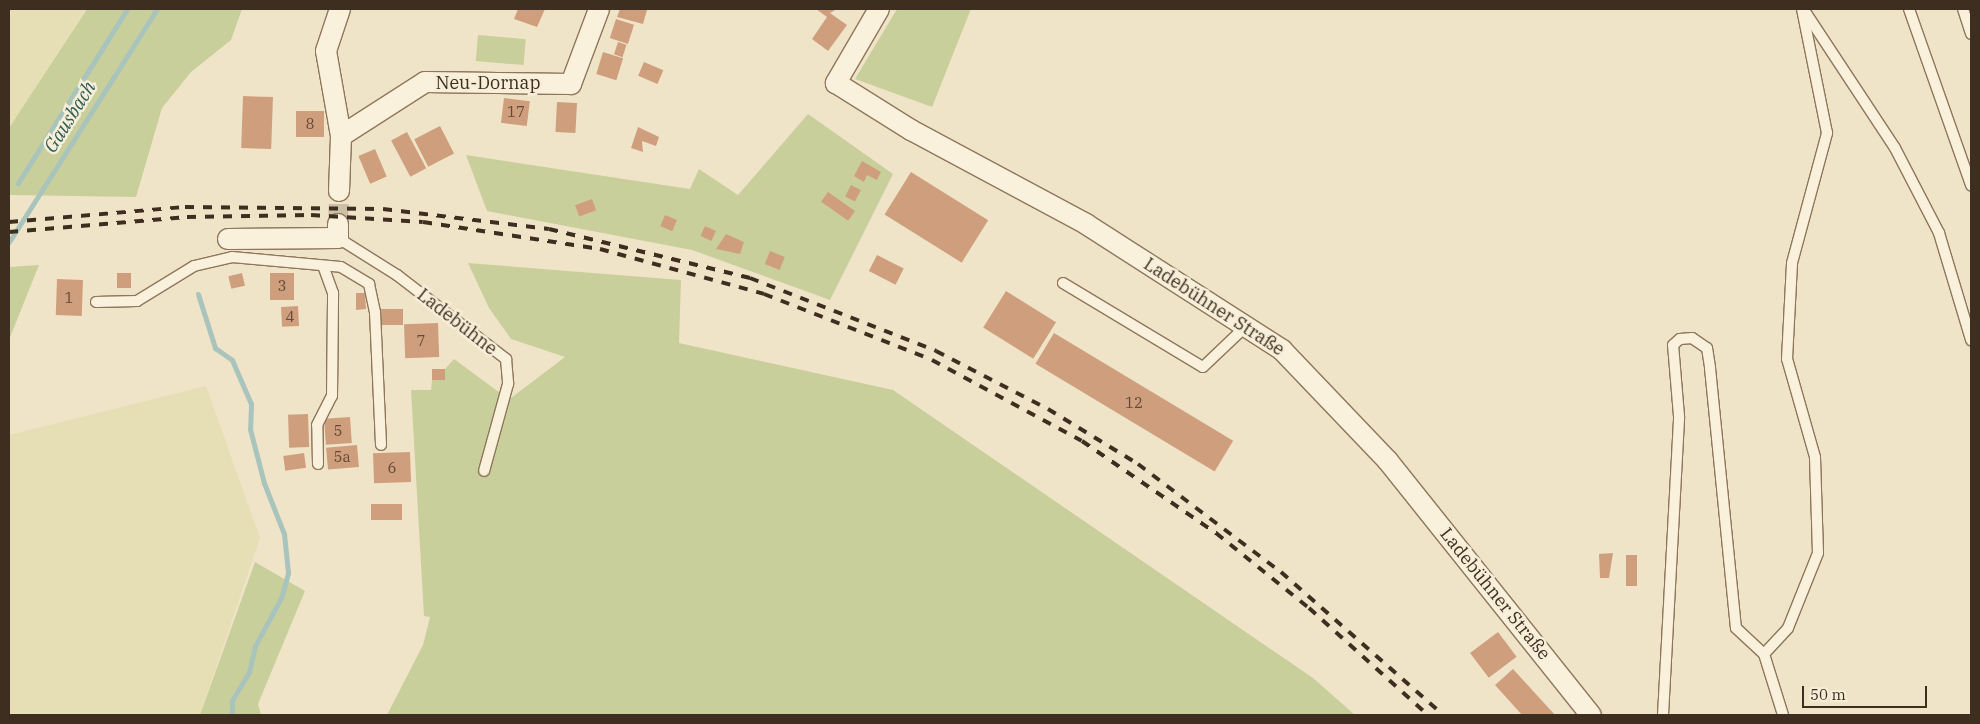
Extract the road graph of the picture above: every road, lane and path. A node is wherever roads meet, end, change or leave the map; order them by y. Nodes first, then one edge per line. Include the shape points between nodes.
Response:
1 (340, 9) edge
2 (599, 9) edge
3 (879, 9) edge
4 (1802, 9) edge
5 (1909, 9) edge
6 (1963, 9) edge
7 (1971, 34) edge
8 (341, 136) junction
9 (1971, 185) edge
10 (339, 191) tunnel mouth
11 (338, 231) joint
12 (230, 248) junction
13 (323, 266) junction
14 (1063, 283) dead end
15 (96, 302) dead end
16 (1246, 326) junction
17 (1971, 340) edge
18 (380, 445) dead end
19 (318, 464) dead end
20 (484, 471) dead end
21 (1764, 654) junction
22 (1591, 715) edge
23 (1663, 715) edge
24 (1783, 715) edge

1 - 8 street via 326,51
2 - 8 street, Neu-Dornap via 571,84 425,82
3 - 16 street, Ladebühner Straße via 836,84 912,130 1086,224
4 - 17 lane via 1895,148 1938,233
4 - 21 lane via 1828,133 1792,263 1788,359 1815,457 1818,553 1788,628
5 - 9 lane
6 - 7 lane
8 - 10 street
11 - 12 street, Ladebühne
11 - 20 lane, Ladebühne via 506,359 508,384
12 - 13 lane, Ladebühne
12 - 15 lane, Ladebühne via 136,301
13 - 18 lane, Ladebühne via 342,268 368,284 375,312
13 - 19 lane via 333,293 332,396 317,425
14 - 16 lane via 1203,367
16 - 22 street, Ladebühner Straße via 1282,350 1388,461
21 - 23 lane via 1736,628 1707,348 1692,338 1680,339 1672,346 1679,416
21 - 24 lane

